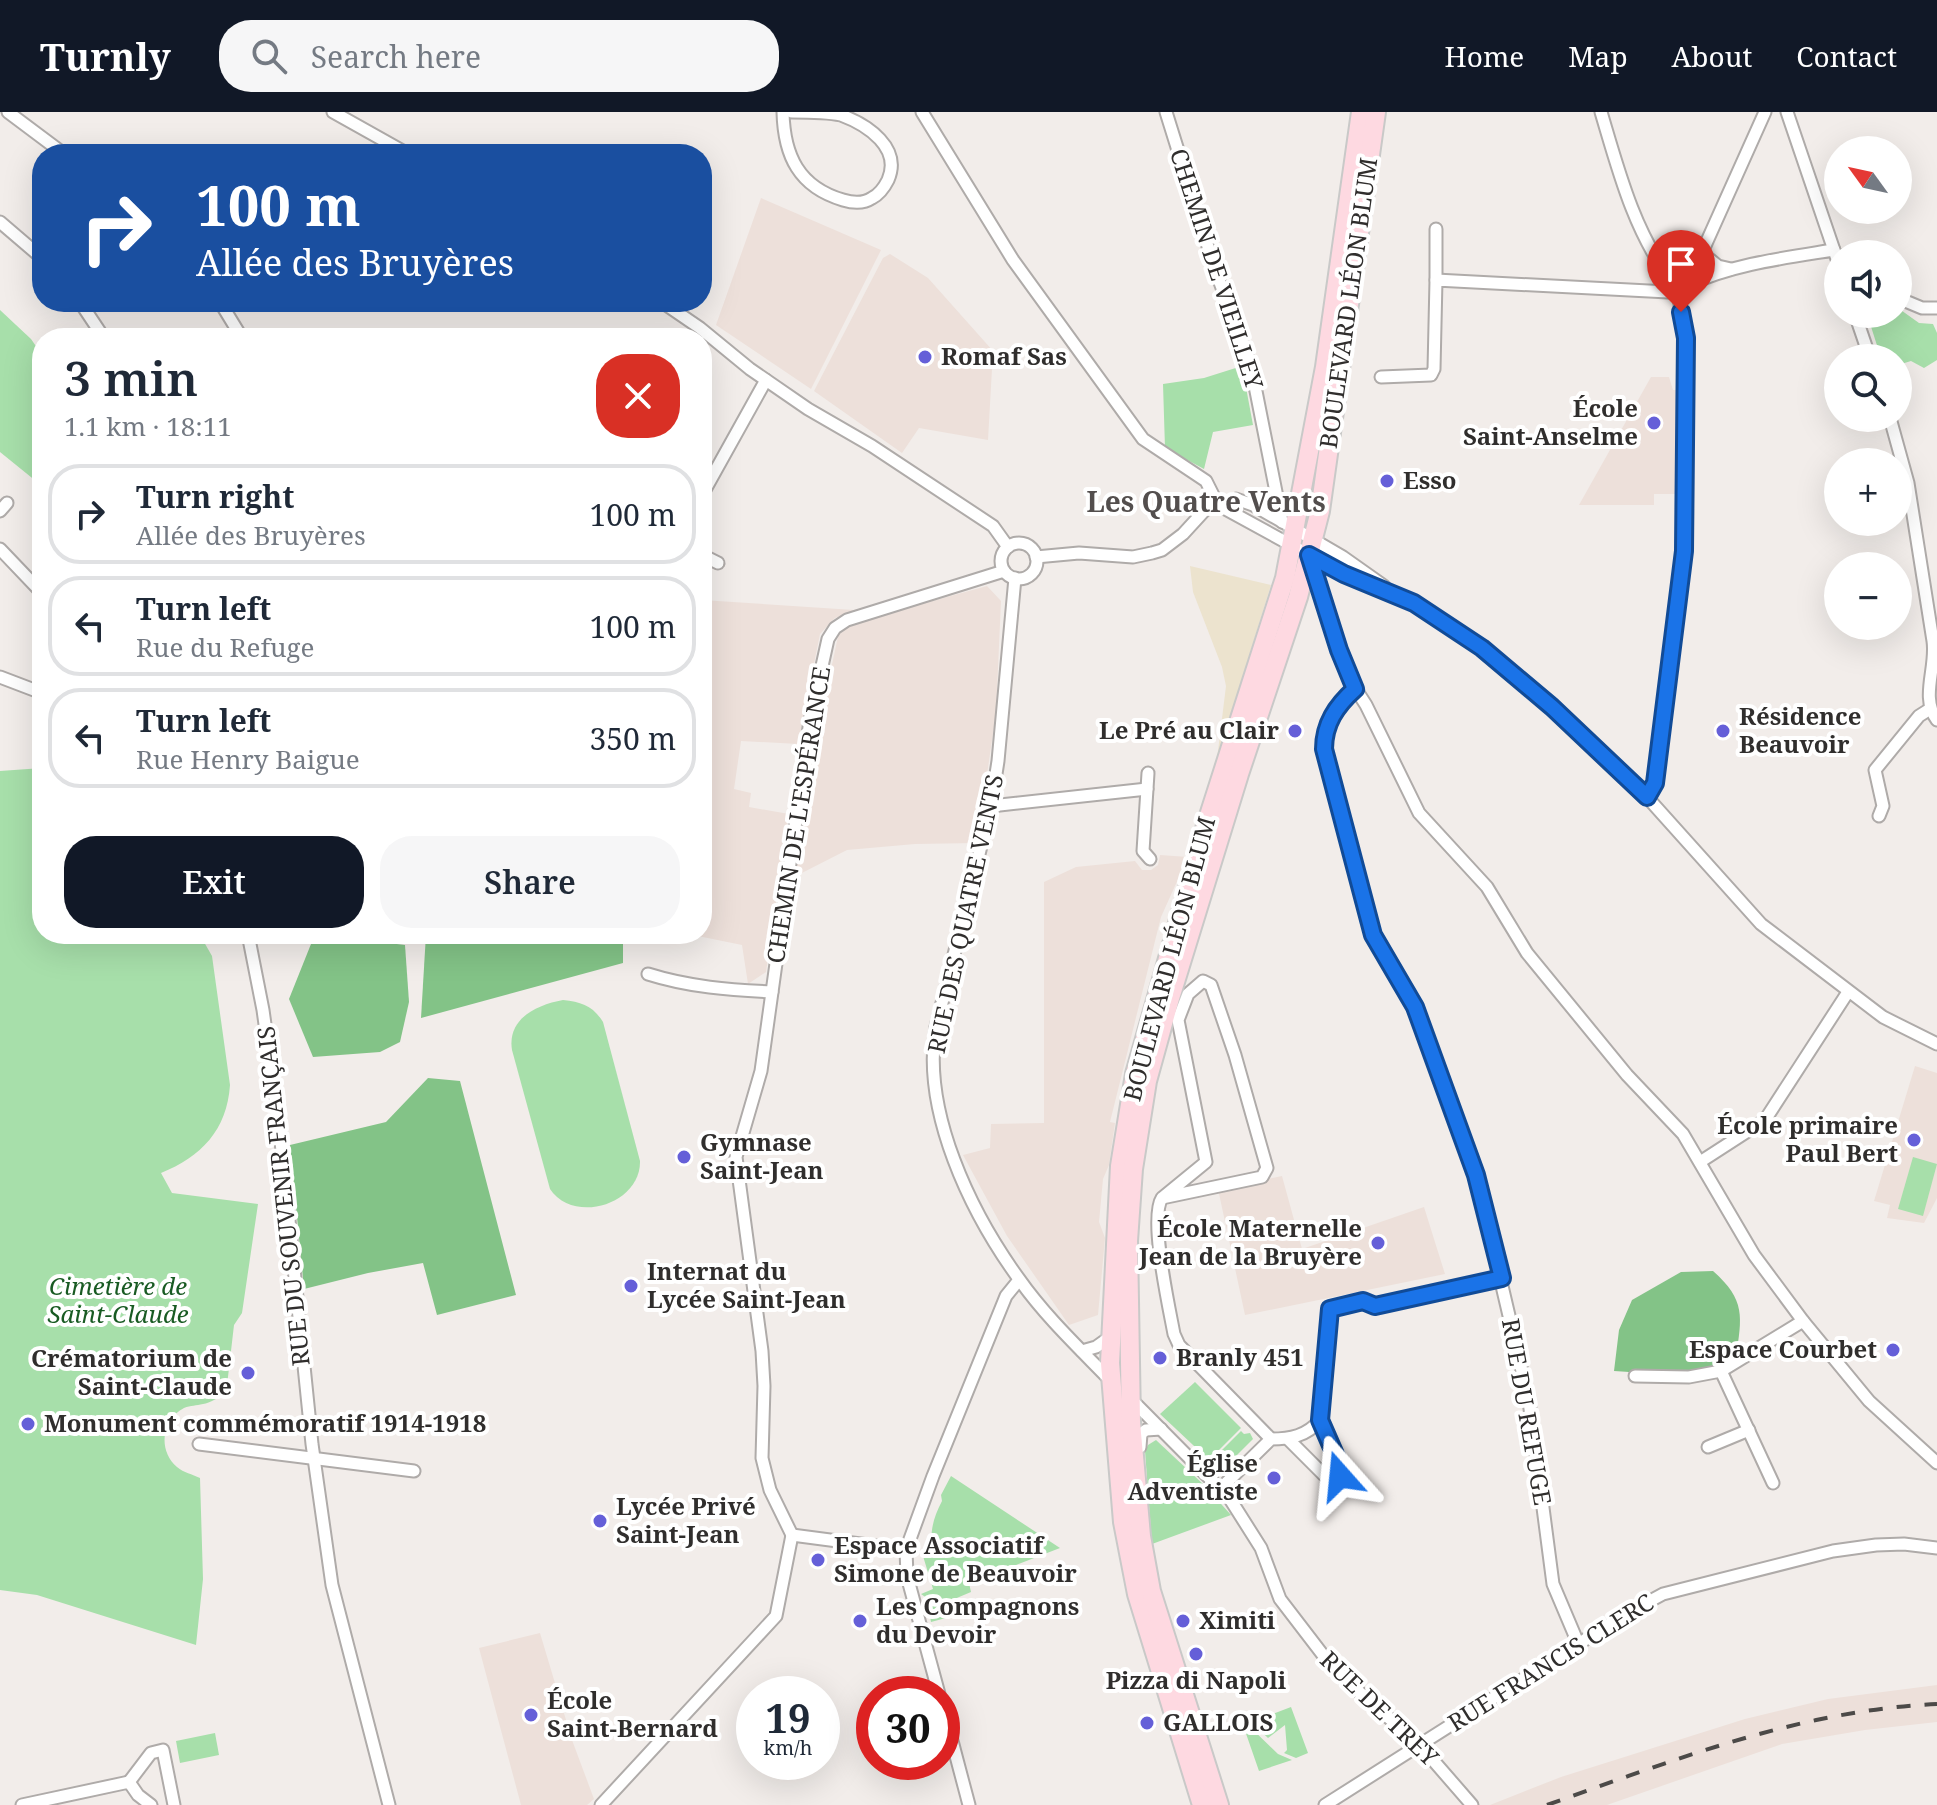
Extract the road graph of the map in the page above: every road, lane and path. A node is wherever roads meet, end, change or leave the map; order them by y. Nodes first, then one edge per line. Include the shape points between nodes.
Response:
1 (8, 112) edge
2 (333, 112) edge
3 (783, 112) edge
4 (792, 112) edge
5 (922, 112) edge
6 (1166, 112) edge
7 (1361, 112) edge
8 (1376, 112) edge
9 (1601, 112) edge
10 (1765, 112) edge
11 (1787, 112) edge
12 (350, 116) edge
13 (51, 144) edge
14 (393, 144) edge
15 (0, 222) edge
16 (1436, 229) dead end
17 (1831, 240) edge
18 (32, 249) edge
19 (1702, 253) junction
20 (1824, 257) edge
21 (1731, 269) junction
22 (1436, 280) junction
23 (1687, 283) junction
24 (1669, 286) junction
25 (1679, 299) junction
26 (1912, 305) edge
27 (1937, 308) edge
28 (675, 312) edge
29 (697, 328) edge
30 (712, 340) edge
31 (1381, 377) dead end
32 (766, 380) junction
33 (1894, 432) edge
34 (712, 477) edge
35 (1218, 505) junction
36 (1289, 532) junction
37 (1008, 547) junction
38 (1311, 548) junction
39 (0, 549) edge
40 (1036, 557) junction
41 (712, 560) edge
42 (718, 563) dead end
43 (1004, 571) junction
44 (1015, 578) junction
45 (32, 583) edge
46 (0, 677) edge
47 (32, 689) edge
48 (1355, 689) junction
49 (1934, 714) edge
50 (1148, 773) dead end
51 (1147, 789) junction
52 (1647, 797) junction
53 (991, 806) junction
54 (1879, 816) dead end
55 (1150, 859) dead end
56 (250, 944) edge
57 (648, 974) dead end
58 (772, 992) junction
59 (1848, 992) junction
60 (1937, 1044) edge
61 (1700, 1162) junction
62 (1162, 1198) junction
63 (1502, 1278) junction
64 (1019, 1280) junction
65 (1803, 1321) junction
66 (1110, 1337) junction
67 (1082, 1351) junction
68 (1721, 1371) junction
69 (1635, 1376) dead end
70 (1110, 1381) junction
71 (1131, 1399) junction
72 (1320, 1420) junction
73 (1161, 1429) junction
74 (1749, 1430) junction
75 (1271, 1439) junction
76 (1288, 1439) junction
77 (199, 1444) dead end
78 (1708, 1447) dead end
79 (314, 1460) junction
80 (1937, 1463) edge
81 (414, 1471) dead end
82 (1773, 1483) dead end
83 (1221, 1488) junction
84 (792, 1535) junction
85 (1141, 1536) junction
86 (1937, 1548) edge
87 (906, 1550) junction
88 (1578, 1643) junction
89 (934, 1676) edge
90 (1419, 1744) junction
91 (960, 1771) edge
92 (129, 1782) junction
93 (22, 1805) edge
94 (151, 1805) edge
95 (174, 1805) edge
96 (389, 1805) edge
97 (601, 1805) edge
98 (969, 1805) edge
99 (1202, 1805) edge
100 (1219, 1805) edge
101 (1325, 1805) edge
102 (1472, 1805) edge

1 - 13 street
2 - 12 street
3 - 4 street via 790,155 815,190 849,202 864,202 882,191 893,169 883,142 840,115
5 - 35 street via 1013,260 1143,439 1206,481
6 - 36 street, CHEMIN DE VIEILLEY via 1251,366
7 - 36 main road, BOULEVARD LÉON BLUM via 1333,313
8 - 38 main road, BOULEVARD LÉON BLUM
9 - 24 street via 1625,192
10 - 19 street
11 - 17 street
12 - 14 street
15 - 18 street
16 - 22 street
19 - 21 street
19 - 23 street
20 - 21 street via 1774,259
21 - 23 street
22 - 24 street
22 - 31 street via 1431,375
23 - 24 street via 1677,277
23 - 25 street via 1686,296
24 - 25 street via 1673,298
25 - 52 street via 1686,338 1684,551 1655,783
26 - 27 street
28 - 29 street
30 - 32 street
32 - 34 street
32 - 37 street via 993,526
33 - 49 street via 1908,483 1935,652 1929,694
35 - 36 street
35 - 36 street via 1236,499 1253,505
35 - 40 street via 1152,553
36 - 38 street
36 - 66 main road, BOULEVARD LÉON BLUM via 1277,605 1207,822 1135,1074 1120,1166
37 - 40 street via 1025,544
37 - 43 street via 1001,561
38 - 48 street
38 - 52 street via 1343,557 1482,648
38 - 71 main road, BOULEVARD LÉON BLUM via 1147,1081 1128,1241
39 - 45 street
40 - 44 street via 1027,577
41 - 42 street
43 - 44 street
43 - 58 street, CHEMIN DE L'ESPÉRANCE via 847,620 828,639 810,720
44 - 53 street, RUE DES QUATRE VENTS
46 - 47 street
48 - 61 street via 1419,813 1487,887 1527,953 1641,1092 1683,1134
48 - 63 street, RUE DU REFUGE via 1326,726 1324,749 1373,935 1415,1007 1476,1175
49 - 54 street via 1919,716 1875,770 1883,806
50 - 51 street
51 - 53 street
51 - 55 street via 1143,851
52 - 59 street via 1761,924
53 - 64 street, RUE DES QUATRE VENTS via 932,1050 937,1099 951,1152
56 - 79 street, RUE DU SOUVENIR FRANÇAIS via 280,1132
57 - 58 street, CHEMIN DE L'ESPÉRANCE via 727,990
58 - 84 street, CHEMIN DE L'ESPÉRANCE via 761,1071 735,1167 762,1351 762,1458 770,1490
59 - 60 street
59 - 61 street via 1765,1120
61 - 65 street via 1754,1255
62 - 62 street via 1262,1177 1267,1168 1221,1013 1211,985 1203,981 1188,994 1178,1020 1206,1162
62 - 75 street via 1157,1209 1159,1236 1174,1334
63 - 72 street via 1375,1306 1363,1301 1330,1309
63 - 88 street, RUE DU REFUGE via 1529,1401 1553,1584
64 - 67 street, RUE DE TREY
64 - 87 street via 1006,1296
65 - 68 street
65 - 80 street via 1869,1401
66 - 67 street
66 - 70 main road, BOULEVARD LÉON BLUM
67 - 70 street, RUE DE TREY
68 - 69 street via 1689,1377
68 - 74 street
70 - 71 street, RUE DE TREY
70 - 99 main road, BOULEVARD LÉON BLUM via 1123,1522 1137,1594
71 - 73 street, RUE DE TREY
71 - 85 main road, BOULEVARD LÉON BLUM
72 - 76 street via 1313,1429
72 - 76 street via 1340,1466 1336,1481
73 - 83 street, RUE DE TREY
73 - 85 street, BOULEVARD LÉON BLUM via 1146,1430 1140,1440
74 - 78 street
74 - 82 street
75 - 76 street
75 - 83 street
77 - 79 street
79 - 81 street
79 - 96 street, RUE DU SOUVENIR FRANÇAIS via 332,1585
83 - 90 street, RUE DE TREY via 1261,1548 1292,1617 1336,1672
84 - 87 street
84 - 97 street via 776,1616
85 - 100 main road, BOULEVARD LÉON BLUM via 1151,1591
86 - 88 street, RUE FRANCIS CLERC via 1904,1544 1833,1551 1663,1594
87 - 89 street via 907,1576
88 - 90 street, RUE FRANCIS CLERC
90 - 101 street, RUE FRANCIS CLERC
90 - 102 street, RUE DE TREY
91 - 98 street
92 - 93 street
92 - 94 street
92 - 95 street via 151,1753 163,1750

